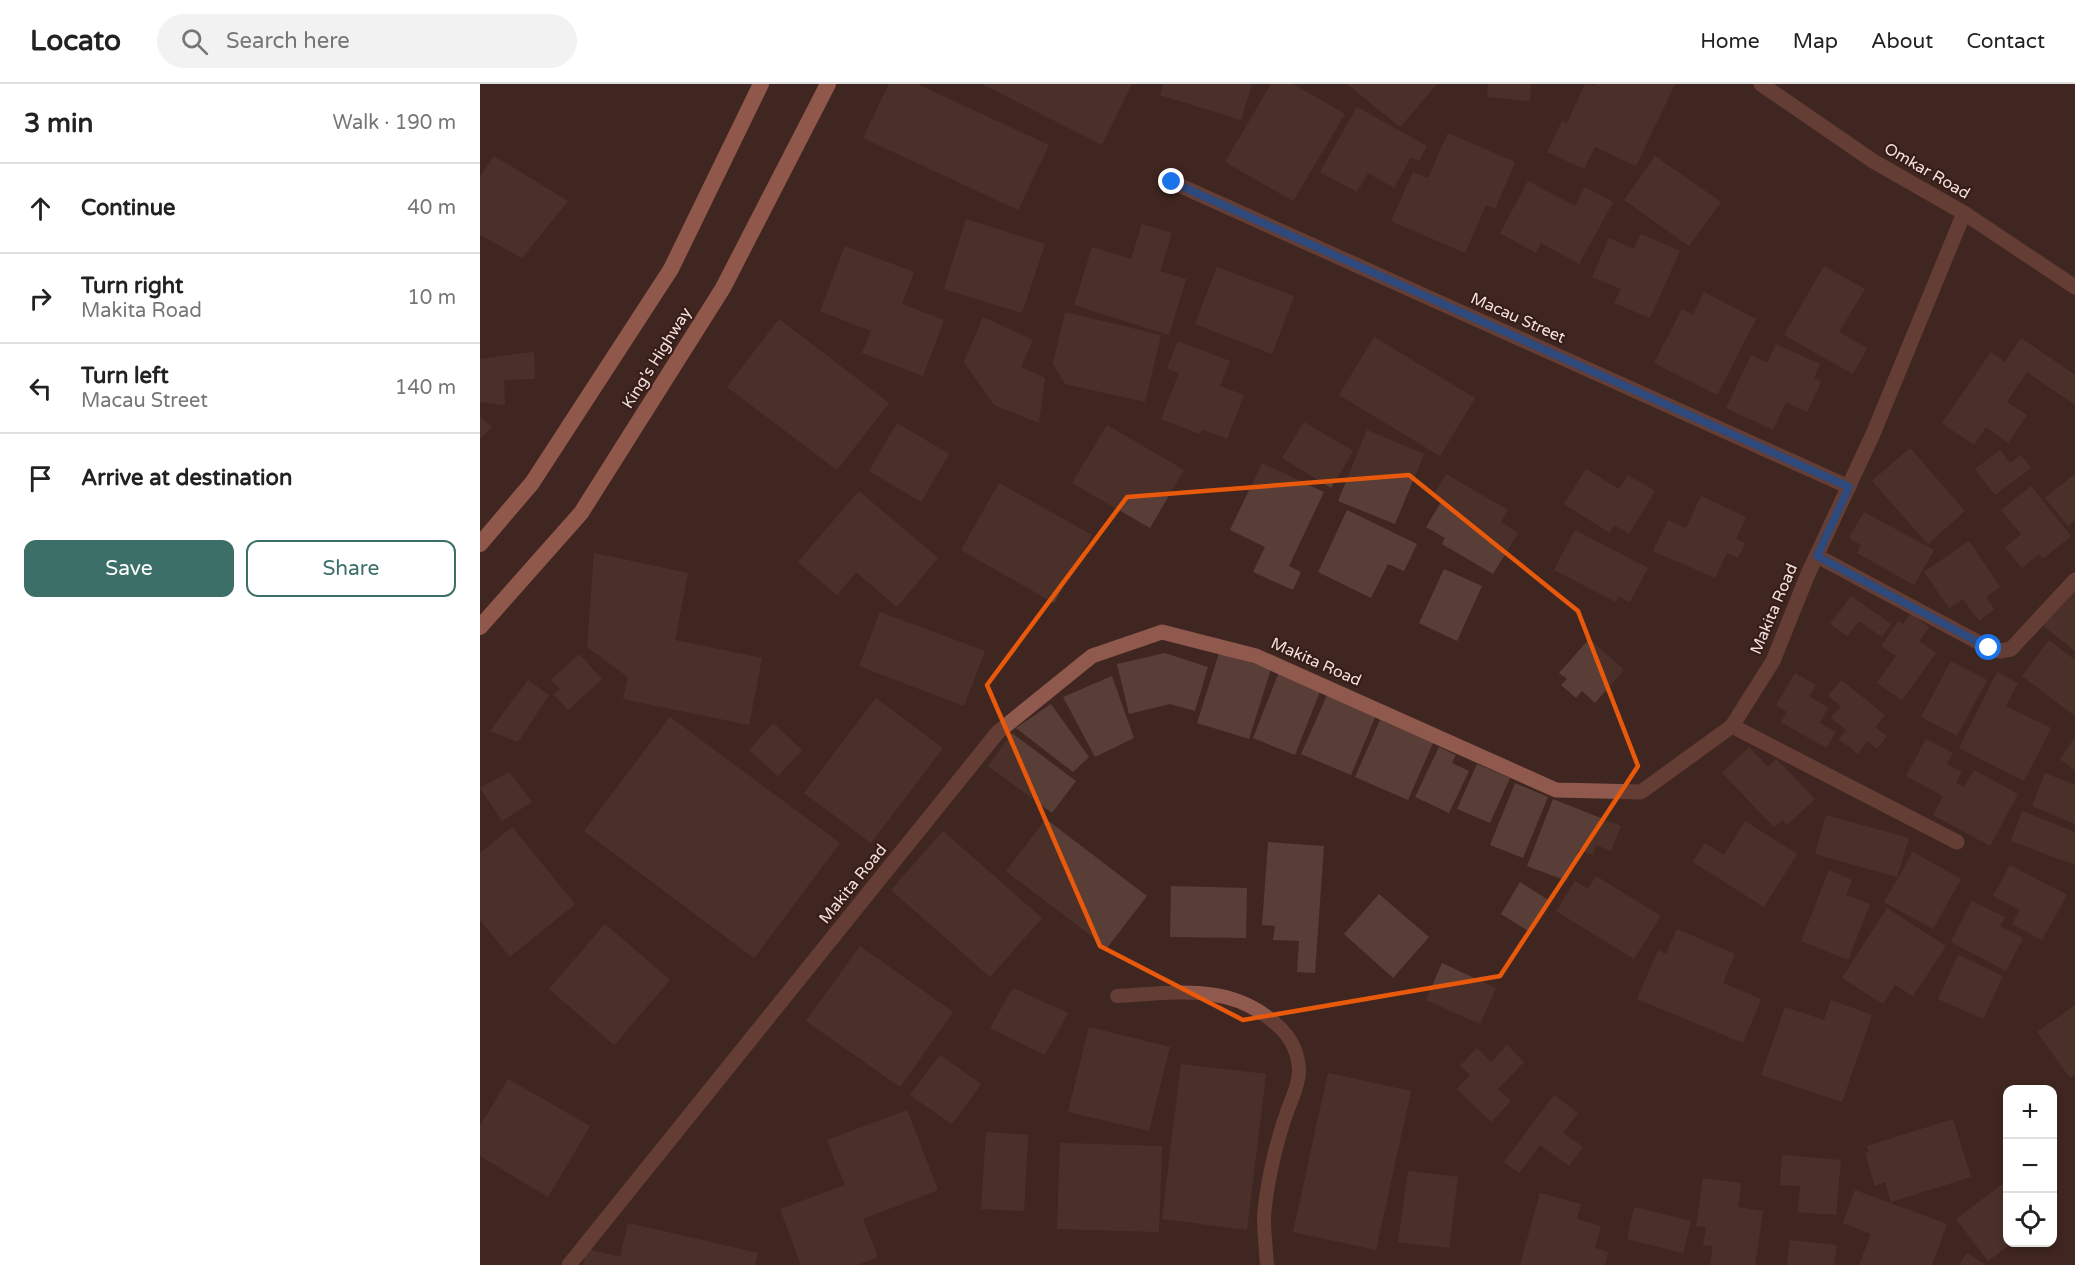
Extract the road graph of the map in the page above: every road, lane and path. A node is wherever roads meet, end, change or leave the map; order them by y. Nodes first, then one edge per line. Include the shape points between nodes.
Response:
1 (761, 84) edge
2 (828, 84) edge
3 (1761, 84) edge
4 (1172, 182) dead end
5 (1964, 213) junction
6 (2075, 287) edge
7 (1849, 487) junction
8 (480, 544) edge
9 (1817, 556) junction
10 (2075, 580) edge
11 (480, 627) edge
12 (1732, 726) junction
13 (1957, 842) dead end
14 (1117, 996) dead end
15 (569, 1265) edge
16 (1267, 1265) edge

1 - 8 highway via 671,269 532,483
2 - 11 highway, King's Highway via 723,288 581,513
3 - 5 street, Omkar Road via 1873,161
4 - 7 street, Macau Street
5 - 6 street, Omkar Road
5 - 7 street, Makita Road
7 - 9 street, Makita Road
9 - 10 street via 2000,651 2011,649
9 - 12 street, Makita Road via 1773,662
12 - 13 street
12 - 15 street, Makita Road via 1641,792 1556,790 1257,656 1162,632 1092,656 998,732
14 - 16 lane via 1206,992 1227,996 1266,1015 1292,1042 1299,1074 1275,1152 1269,1186 1264,1220

